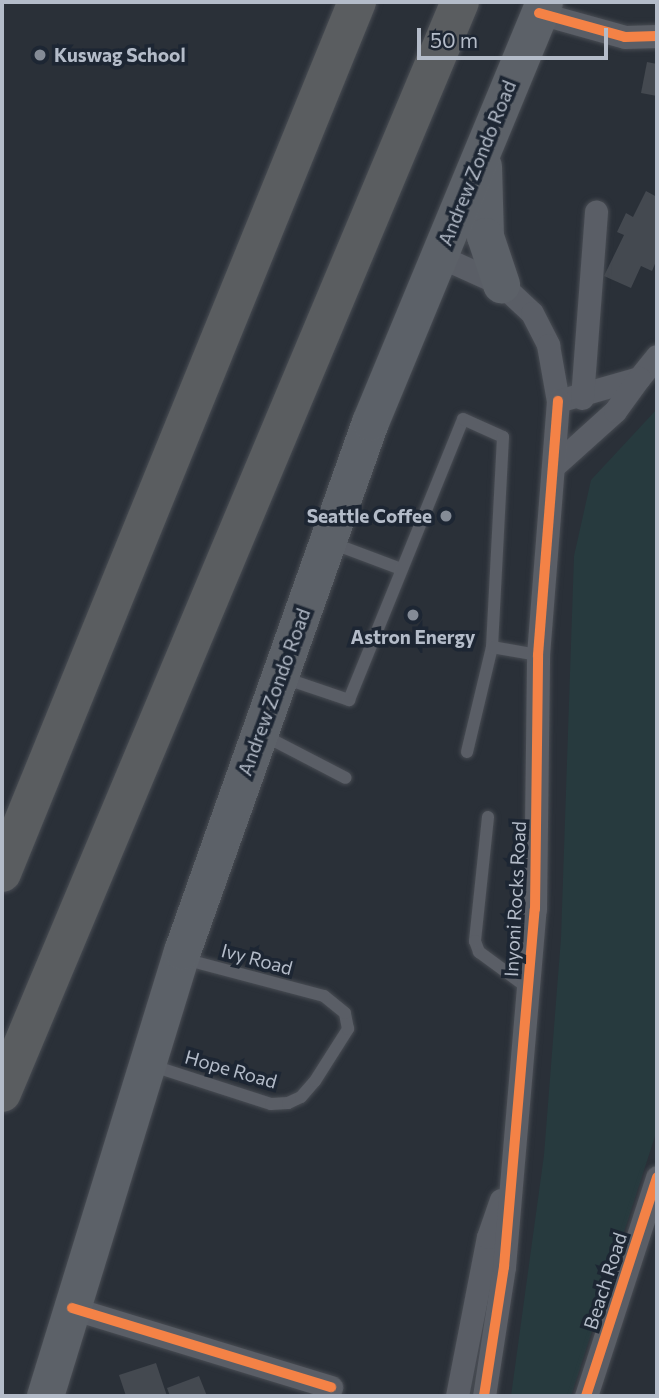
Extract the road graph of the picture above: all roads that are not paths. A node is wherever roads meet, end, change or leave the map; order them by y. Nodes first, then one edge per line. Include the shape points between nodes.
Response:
1 (357, 2) edge
2 (460, 2) edge
3 (542, 7) edge
4 (657, 36) edge
5 (483, 148) junction
6 (596, 212) dead end
7 (439, 256) junction
8 (501, 284) junction
9 (657, 356) edge
10 (639, 378) junction
11 (582, 398) junction
12 (558, 401) junction
13 (554, 466) junction
14 (328, 541) junction
15 (401, 569) junction
16 (492, 647) junction
17 (538, 655) junction
18 (279, 677) junction
19 (260, 733) junction
20 (467, 752) dead end
21 (346, 778) dead end
22 (488, 817) dead end
23 (2, 873) edge
24 (180, 958) junction
25 (528, 988) junction
26 (324, 996) joint
27 (149, 1065) junction
28 (2, 1094) edge
29 (657, 1177) edge
30 (508, 1184) junction
31 (72, 1308) junction
32 (331, 1387) dead end
33 (45, 1396) edge
34 (457, 1396) edge
35 (484, 1396) edge
36 (586, 1396) edge

1 - 23 highway
2 - 28 highway
3 - 4 street via 625,37
3 - 5 main road, Andrew Zondo Road
5 - 7 main road, Andrew Zondo Road
5 - 8 main road via 485,236
6 - 11 street
7 - 8 street, Inyoni Rocks Road
7 - 14 main road, Andrew Zondo Road via 370,422
8 - 12 street, Inyoni Rocks Road via 519,298 541,329
9 - 10 street
10 - 11 street
10 - 13 street via 615,411
11 - 12 street
12 - 13 street, Inyoni Rocks Road
13 - 17 street, Inyoni Rocks Road
14 - 15 lane
14 - 18 main road, Andrew Zondo Road
15 - 16 lane via 463,419 503,437
15 - 18 lane via 349,700
16 - 17 lane
16 - 20 lane
17 - 25 street, Inyoni Rocks Road via 535,909
18 - 19 main road, Andrew Zondo Road
19 - 21 lane
19 - 24 main road, Andrew Zondo Road
22 - 25 lane via 475,941 479,952
24 - 26 lane, Ivy Road
24 - 27 main road, Andrew Zondo Road
25 - 30 street, Inyoni Rocks Road
26 - 27 lane, Hope Road via 345,1013 348,1029 315,1081 301,1097 288,1103 271,1104
27 - 31 main road, Andrew Zondo Road
29 - 36 street, Beach Road
30 - 34 street via 488,1237
30 - 35 street, Inyoni Rocks Road via 504,1266
31 - 32 street
31 - 33 main road, Andrew Zondo Road

